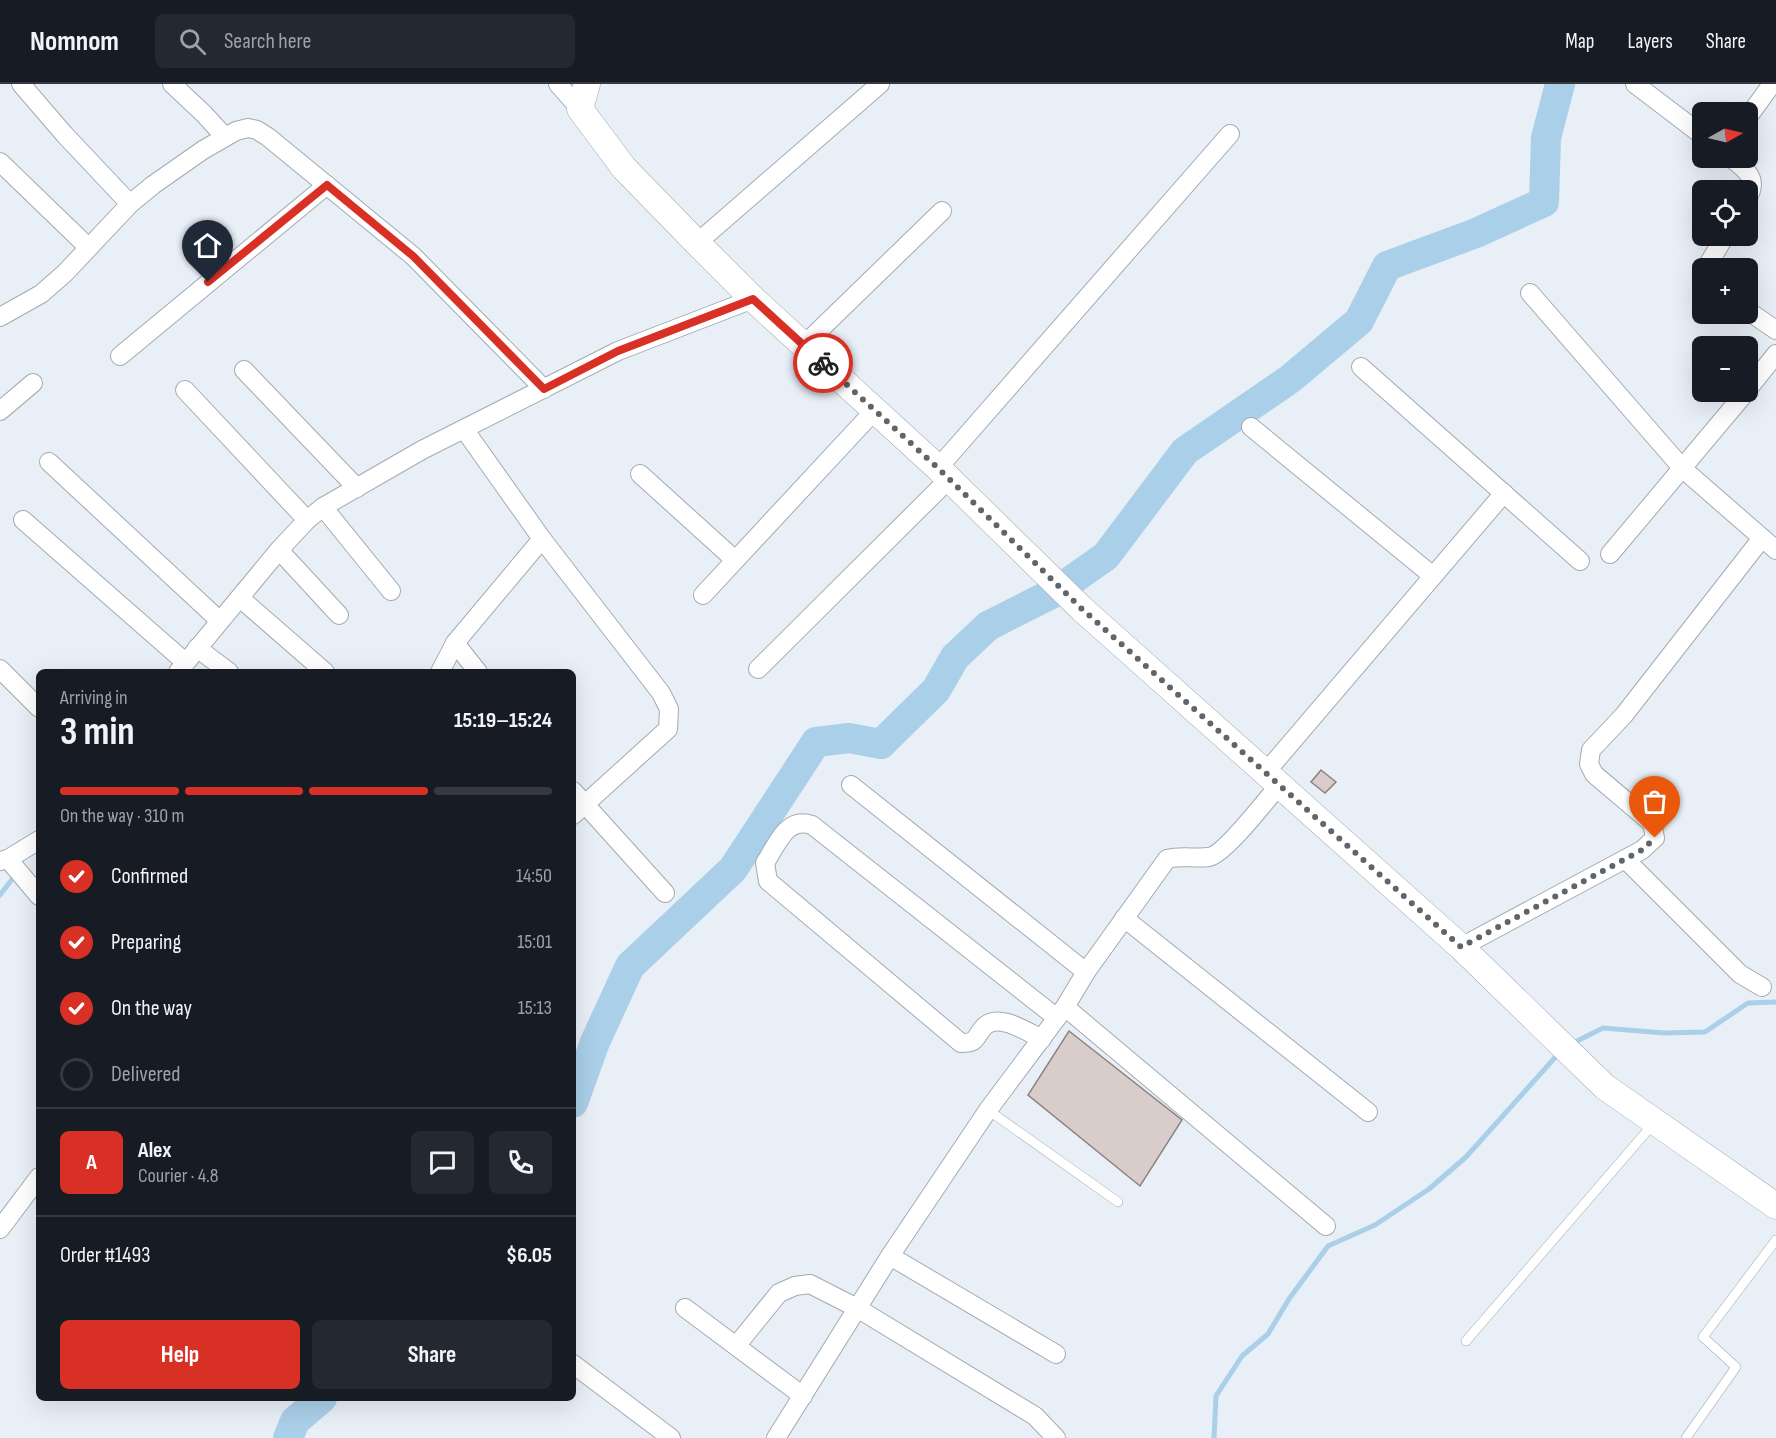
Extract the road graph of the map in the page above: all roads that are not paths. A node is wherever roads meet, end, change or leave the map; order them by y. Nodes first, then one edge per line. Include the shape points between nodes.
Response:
1 (21, 84) edge
2 (172, 84) edge
3 (558, 84) edge
4 (587, 84) edge
5 (880, 84) edge
6 (1635, 84) edge
7 (1772, 84) edge
8 (1758, 103) edge
9 (580, 109) junction
10 (1692, 127) edge
11 (1230, 134) dead end
12 (225, 137) junction
13 (0, 162) edge
14 (1744, 168) edge
15 (1753, 180) edge
16 (327, 185) junction
17 (130, 204) junction
18 (942, 211) dead end
19 (697, 243) junction
20 (88, 247) junction
21 (1530, 293) dead end
22 (753, 299) junction
23 (0, 317) edge
24 (1758, 318) edge
25 (1776, 330) edge
26 (804, 345) junction
27 (1776, 354) edge
28 (120, 356) dead end
29 (1361, 367) dead end
30 (244, 370) dead end
31 (1758, 376) edge
32 (33, 383) dead end
33 (544, 389) junction
34 (185, 390) dead end
35 (1737, 402) edge
36 (875, 410) junction
37 (0, 411) edge
38 (1251, 427) dead end
39 (464, 429) junction
40 (49, 462) dead end
41 (1683, 469) junction
42 (640, 474) dead end
43 (944, 474) junction
44 (357, 488) junction
45 (1503, 493) junction
46 (323, 507) junction
47 (23, 520) dead end
48 (308, 520) junction
49 (542, 539) junction
50 (1769, 544) edge
51 (279, 550) junction
52 (1611, 554) dead end
53 (735, 560) junction
54 (1580, 561) dead end
55 (1433, 576) junction
56 (391, 591) dead end
57 (703, 595) dead end
58 (240, 598) junction
59 (339, 615) dead end
60 (220, 621) junction
61 (455, 643) junction
62 (197, 648) junction
63 (181, 667) edge
64 (0, 669) edge
65 (224, 669) edge
66 (321, 669) edge
67 (442, 669) edge
68 (476, 669) edge
69 (758, 669) dead end
70 (36, 705) edge
71 (1273, 778) junction
72 (851, 785) dead end
73 (577, 804) edge
74 (36, 842) edge
75 (4, 860) edge
76 (1624, 860) junction
77 (36, 893) edge
78 (664, 893) dead end
79 (1124, 918) junction
80 (1461, 947) junction
81 (1086, 972) junction
82 (1762, 987) dead end
83 (1061, 1012) junction
84 (1042, 1039) junction
85 (988, 1110) junction
86 (1368, 1113) dead end
87 (1655, 1121) junction
88 (36, 1181) edge
89 (1118, 1202) dead end
90 (1776, 1206) edge
91 (1326, 1226) dead end
92 (0, 1229) edge
93 (1776, 1239) edge
94 (890, 1256) junction
95 (685, 1308) dead end
96 (857, 1308) junction
97 (1466, 1341) dead end
98 (736, 1346) junction
99 (1056, 1354) dead end
100 (576, 1366) edge
101 (802, 1396) junction
102 (671, 1438) edge
103 (776, 1438) edge
104 (1056, 1438) edge
105 (1686, 1438) edge

1 - 17 street
2 - 12 street
3 - 9 street
4 - 9 main road
5 - 19 street
6 - 10 street
7 - 8 street
9 - 19 main road via 624,168
11 - 43 street
12 - 16 street via 248,128 257,130
12 - 17 street
13 - 20 street
14 - 15 street
16 - 28 street
16 - 33 street via 413,256
17 - 20 street
18 - 26 street
19 - 22 main road
20 - 23 street via 41,294
21 - 41 street
22 - 26 main road
22 - 33 street via 618,351
24 - 25 street
26 - 36 main road
27 - 31 street
29 - 45 street
30 - 44 street
32 - 37 street
33 - 39 street
34 - 48 street
35 - 41 street
36 - 43 main road
36 - 53 street
38 - 55 street
39 - 44 street
39 - 49 street
40 - 60 street
41 - 50 street
41 - 52 street
42 - 53 street
43 - 69 street
43 - 71 main road via 1082,609
44 - 46 street
45 - 54 street
45 - 55 street
46 - 48 street
46 - 56 street
47 - 63 street
48 - 51 street
49 - 61 street
49 - 73 street via 661,693 669,709 668,729
50 - 76 street via 1591,750 1589,764 1594,774 1652,823 1655,838
51 - 58 street
51 - 59 street
53 - 57 street
55 - 71 street
58 - 60 street
58 - 66 street
60 - 62 street
61 - 67 street
61 - 68 street
62 - 63 street
62 - 65 street
64 - 70 street
71 - 79 street via 1225,847 1211,857 1167,859
71 - 80 main road
72 - 81 street
73 - 78 street
74 - 75 street
75 - 77 street
76 - 80 street
76 - 82 street via 1740,974
79 - 81 street
79 - 86 street
80 - 87 main road via 1605,1087
81 - 83 street
83 - 84 street
83 - 84 street via 812,825 803,822 786,830 765,863 768,881 960,1043 977,1039 983,1028 999,1022
83 - 91 street
84 - 85 street
85 - 89 lane
85 - 94 street
87 - 90 main road
87 - 97 lane
88 - 92 street
93 - 105 lane via 1703,1337 1737,1367
94 - 96 street
94 - 99 street
95 - 98 street
96 - 98 street via 810,1284 795,1286 779,1293
96 - 101 street
96 - 104 street via 1035,1416
98 - 101 street
100 - 102 street
101 - 103 street

